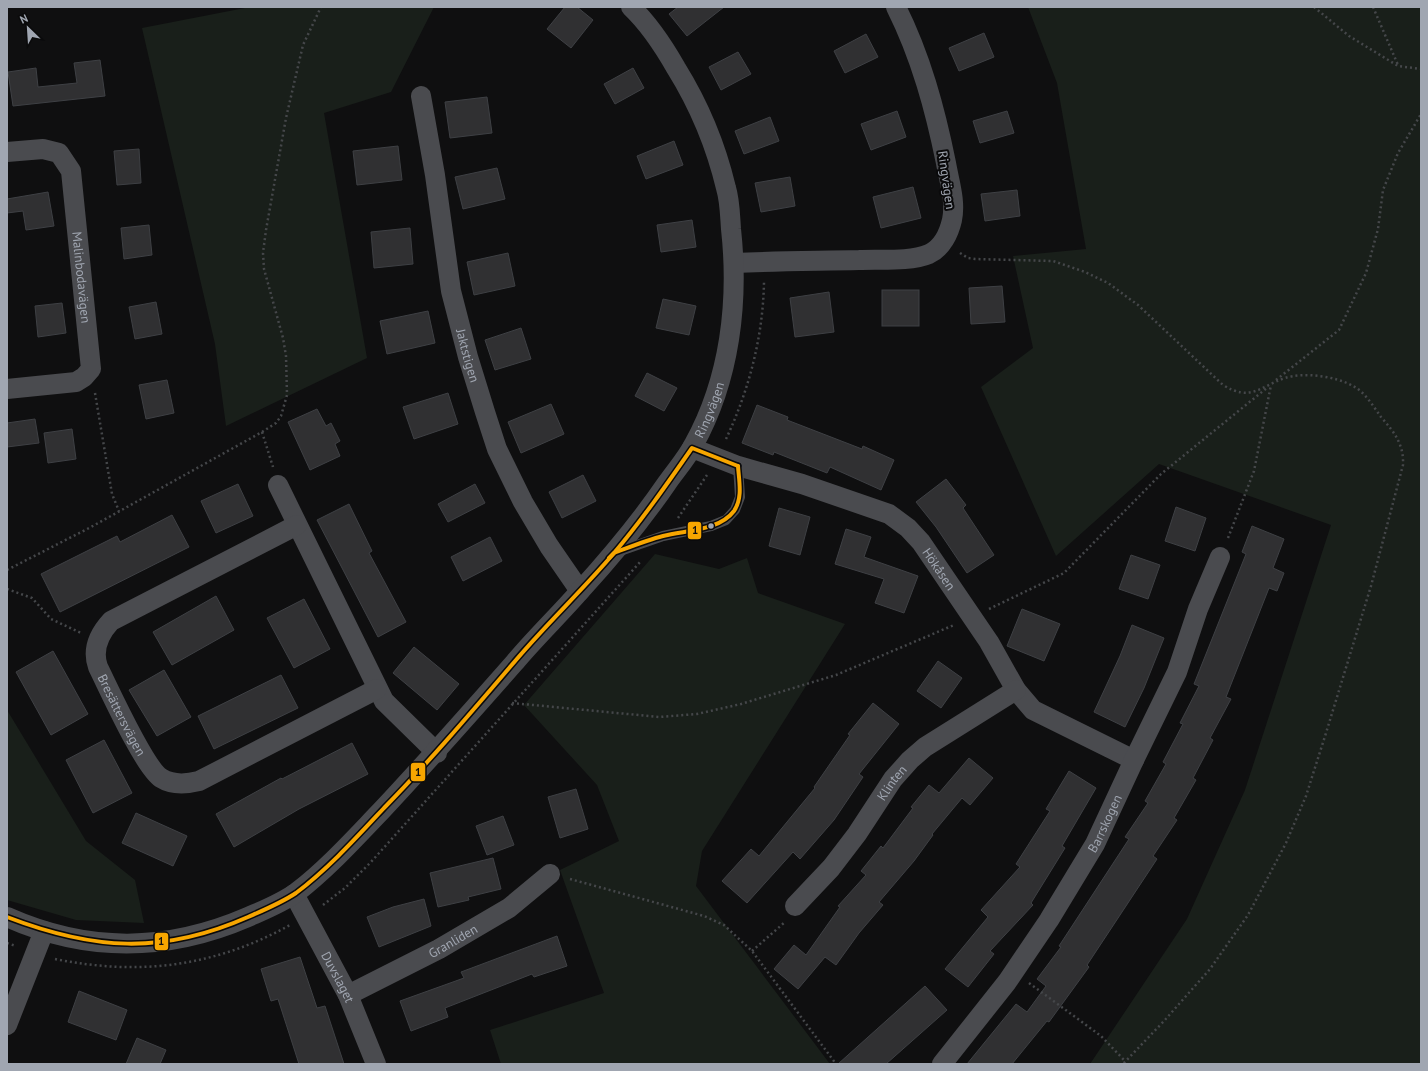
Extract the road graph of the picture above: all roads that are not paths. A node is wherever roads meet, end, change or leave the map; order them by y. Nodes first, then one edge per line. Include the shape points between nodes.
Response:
1 (631, 7) edge
2 (896, 7) edge
3 (421, 96) dead end
4 (7, 152) edge
5 (735, 263) junction
6 (7, 389) edge
7 (692, 448) junction
8 (738, 466) junction
9 (278, 485) road end
10 (297, 525) junction
11 (614, 553) junction
12 (1220, 557) road end
13 (580, 592) junction
14 (377, 689) junction
15 (1016, 690) junction
16 (437, 752) junction
17 (1134, 760) junction
18 (550, 874) road end
19 (294, 894) junction
20 (795, 906) road end
21 (7, 918) edge
22 (44, 931) junction
23 (348, 995) junction
24 (7, 1025) edge
25 (376, 1064) edge
26 (942, 1064) edge

1 - 5 street, Ringvägen via 668,53 693,96 707,129 727,190
2 - 5 street, Ringvägen via 926,80 938,127 953,203 952,220 946,239 930,253 919,256
3 - 13 street, Jaktstigen via 451,291 482,406 497,449 523,502 548,546
4 - 6 street, Malinbodavägen via 43,148 59,153 71,171 91,369 76,382
5 - 7 street, Ringvägen via 729,346 706,422
7 - 8 street, Hökåsen
7 - 11 street, Ringvägen
8 - 11 lane via 740,497 735,510 726,520 711,526 663,536
8 - 15 street, Hökåsen via 808,486 889,514 908,528 921,542 989,642
9 - 10 street
10 - 14 street
10 - 14 street, Bresättersvägen via 118,617 106,627 98,641 95,653 98,667 148,764 162,778 181,784 199,781
11 - 13 street, Ringvägen
12 - 17 street, Barrskogen via 1198,609 1177,672
13 - 16 street, Ringvägen via 525,649
14 - 16 street via 384,701
15 - 17 street, Hökåsen via 1033,710
15 - 20 street, Klinten via 925,747 910,760 893,779 835,862
16 - 19 street, Ringvägen via 331,864
17 - 26 street, Barrskogen via 1095,844 1049,920 1014,972
18 - 23 street, Granliden via 509,908 439,949
19 - 22 street, Ringvägen via 219,930 175,940 138,945 88,941
19 - 23 street, Duvslaget
21 - 22 street, Ringvägen
22 - 24 street
23 - 25 street, Duvslaget

